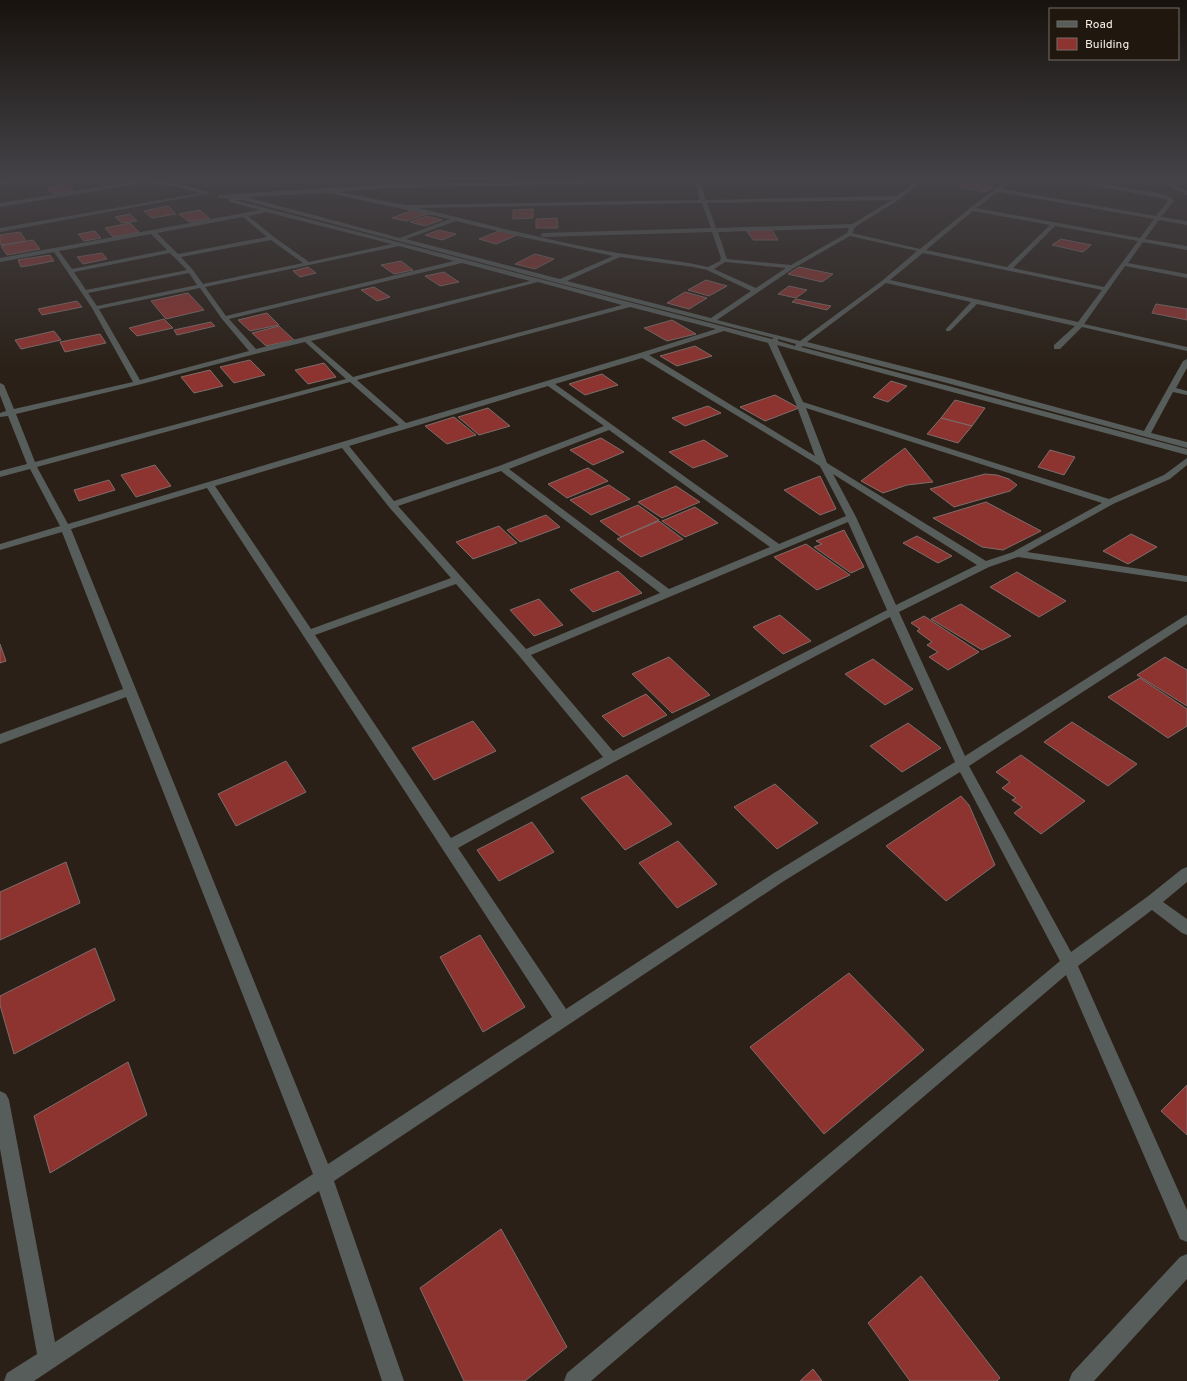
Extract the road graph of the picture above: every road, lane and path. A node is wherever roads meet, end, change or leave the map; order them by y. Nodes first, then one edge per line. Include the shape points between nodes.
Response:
1 (97, 242) edge
2 (163, 242) edge
3 (248, 242) edge
4 (278, 242) edge
5 (397, 242) edge
6 (401, 242) edge
7 (401, 242) edge
8 (558, 242) edge
9 (719, 242) edge
10 (834, 242) edge
11 (885, 242) edge
12 (932, 242) edge
13 (1035, 242) edge
14 (1139, 242) edge
15 (1155, 242) edge
16 (1187, 248) edge
17 (56, 250) junction
18 (172, 251) junction
19 (922, 251) junction
20 (619, 255) junction
21 (176, 256) junction
22 (0, 260) edge
23 (723, 260) junction
24 (463, 261) junction
25 (307, 263) junction
26 (1123, 264) junction
27 (792, 267) junction
28 (709, 269) junction
29 (1008, 269) junction
30 (69, 270) junction
31 (191, 271) junction
32 (1187, 276) edge
33 (538, 280) junction
34 (885, 281) junction
35 (560, 282) junction
36 (202, 286) junction
37 (1106, 289) junction
38 (757, 291) junction
39 (85, 292) junction
40 (976, 301) junction
41 (628, 305) junction
42 (95, 308) junction
43 (224, 318) junction
44 (712, 320) junction
45 (1080, 325) junction
46 (724, 329) junction
47 (948, 330) dead end
48 (778, 337) junction
49 (306, 340) junction
50 (772, 342) junction
51 (801, 343) junction
52 (1058, 347) dead end
53 (794, 348) junction
54 (1187, 349) edge
55 (254, 352) junction
56 (643, 355) junction
57 (1187, 361) edge
58 (352, 379) junction
59 (138, 383) junction
60 (549, 383) junction
61 (0, 385) edge
62 (1171, 389) junction
63 (1187, 393) edge
64 (800, 404) junction
65 (11, 412) junction
66 (0, 415) edge
67 (405, 426) junction
68 (610, 427) junction
69 (1146, 434) junction
70 (343, 444) junction
71 (1187, 444) edge
72 (1187, 452) edge
73 (1187, 461) edge
74 (823, 464) junction
75 (32, 466) junction
76 (502, 468) junction
77 (0, 474) edge
78 (209, 484) junction
79 (1110, 502) junction
80 (392, 505) junction
81 (851, 517) junction
82 (65, 527) junction
83 (0, 547) edge
84 (778, 548) junction
85 (1017, 554) junction
86 (985, 565) junction
87 (459, 579) junction
88 (1187, 579) edge
89 (667, 593) junction
90 (893, 611) junction
91 (1187, 619) edge
92 (308, 634) junction
93 (524, 654) junction
94 (130, 691) junction
95 (0, 739) edge
96 (611, 758) junction
97 (962, 764) junction
98 (448, 846) junction
99 (1187, 873) edge
100 (1152, 902) junction
101 (1187, 928) edge
102 (1069, 963) junction
103 (562, 1019) junction
104 (0, 1100) edge
105 (323, 1176) junction
106 (1187, 1232) edge
107 (1187, 1264) edge
108 (48, 1359) junction
109 (15, 1381) edge
110 (393, 1381) edge
111 (575, 1381) edge
112 (1080, 1381) edge

1 - 17 street
2 - 18 street
3 - 21 street
4 - 25 street
5 - 25 street
6 - 24 street
7 - 35 street
8 - 20 street
9 - 23 street
10 - 27 street
11 - 19 street
12 - 19 street
13 - 29 street
14 - 26 street
15 - 16 street
17 - 22 street
17 - 30 street
18 - 21 street
18 - 30 street
19 - 29 street
19 - 34 street
20 - 28 street
20 - 35 street
21 - 31 street
23 - 27 street
23 - 28 street
24 - 33 street
24 - 43 street
25 - 36 street
26 - 32 street
26 - 37 street
27 - 38 street
28 - 38 street
29 - 37 street
30 - 39 street
31 - 36 street
31 - 39 street
33 - 41 street
33 - 49 street
34 - 40 street
34 - 51 street
35 - 44 street
36 - 42 street
36 - 43 street
37 - 45 street
38 - 44 street
39 - 42 street
40 - 45 street
40 - 47 street
41 - 46 street
41 - 58 street
42 - 59 street
43 - 55 street
44 - 48 street
45 - 52 street
45 - 54 street
46 - 50 street
46 - 56 street
48 - 50 street
48 - 51 street
49 - 55 street
49 - 58 street
50 - 53 street
50 - 64 street
51 - 53 street
51 - 69 street
53 - 72 street
55 - 59 street
56 - 60 street
56 - 74 street
57 - 62 street
58 - 67 street
58 - 75 street
59 - 65 street
60 - 67 street
60 - 68 street
61 - 65 street
62 - 63 street
62 - 69 street
64 - 74 street
64 - 79 street
65 - 66 street
65 - 75 street
67 - 70 street
68 - 76 street
68 - 84 street
69 - 71 street
70 - 78 street
70 - 80 street
73 - 79 street via 1167,477
74 - 81 street
74 - 86 street
75 - 77 street
75 - 82 street
76 - 80 street
76 - 89 street
78 - 82 street
78 - 92 street
79 - 85 street
80 - 87 street
81 - 84 street
81 - 90 street
82 - 83 street
82 - 94 street
84 - 89 street
85 - 86 street
85 - 88 street
86 - 90 street
87 - 92 street
87 - 93 street
89 - 93 street
90 - 96 street
90 - 97 street
91 - 97 street
92 - 98 street
93 - 96 street
94 - 95 street
94 - 105 street
96 - 98 street
97 - 102 street
97 - 103 street via 779,877
98 - 103 street
99 - 100 street
100 - 101 street
100 - 102 street
102 - 106 street
102 - 111 street
103 - 105 street
104 - 108 street
105 - 108 street
105 - 110 street
107 - 112 street
108 - 109 street

